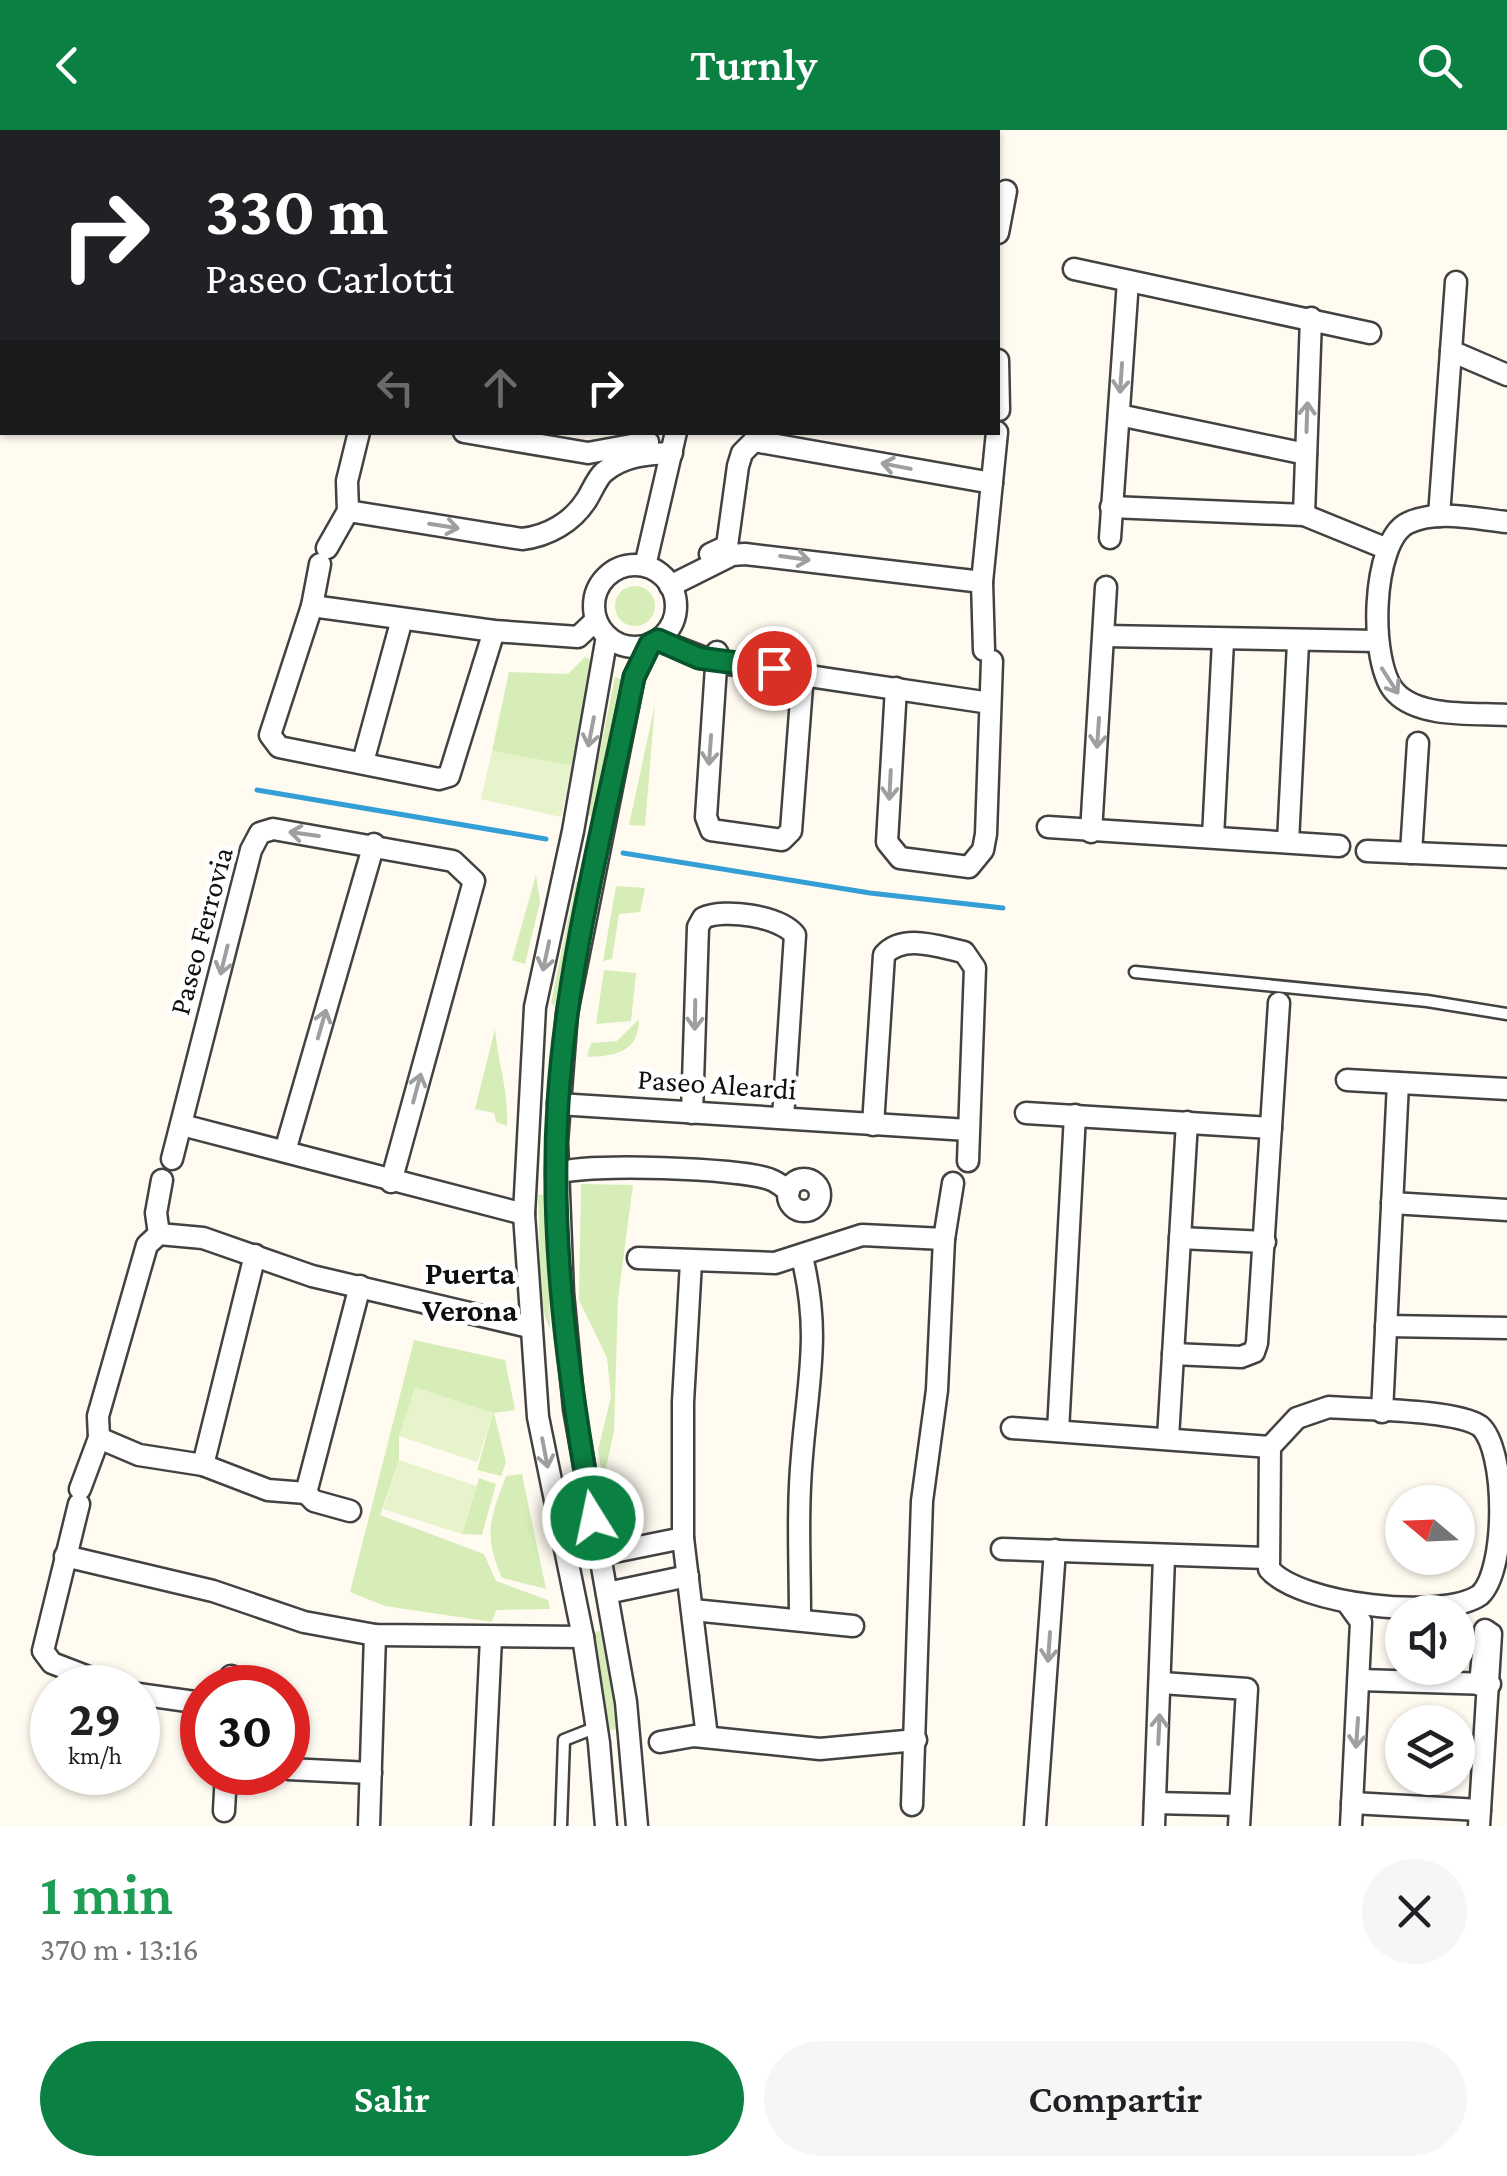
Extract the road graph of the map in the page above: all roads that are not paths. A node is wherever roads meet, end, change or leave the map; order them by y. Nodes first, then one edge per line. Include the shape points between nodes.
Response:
1 (1006, 191) dead end
2 (1000, 222) edge
3 (1074, 269) dead end
4 (1128, 281) junction
5 (1456, 282) dead end
6 (1311, 318) junction
7 (1370, 333) dead end
8 (1451, 351) junction
9 (1507, 375) edge
10 (1119, 415) junction
11 (358, 435) edge
12 (482, 435) edge
13 (997, 435) edge
14 (674, 441) edge
15 (588, 453) junction
16 (1306, 454) junction
17 (603, 472) junction
18 (992, 484) junction
19 (1111, 507) junction
20 (348, 511) junction
21 (1304, 515) junction
22 (1439, 516) junction
23 (1507, 522) edge
24 (1110, 538) dead end
25 (1385, 548) junction
26 (729, 551) junction
27 (659, 576) junction
28 (982, 582) junction
29 (1106, 587) dead end
30 (312, 606) junction
31 (402, 618) junction
32 (601, 628) junction
33 (494, 632) junction
34 (1104, 636) junction
35 (658, 639) junction
36 (1223, 641) junction
37 (1377, 641) junction
38 (1298, 642) junction
39 (716, 657) junction
40 (803, 674) junction
41 (896, 688) junction
42 (990, 704) junction
43 (1507, 715) edge
44 (1418, 743) dead end
45 (363, 762) junction
46 (1048, 827) dead end
47 (1091, 832) junction
48 (1213, 837) junction
49 (1288, 842) junction
50 (374, 844) junction
51 (1339, 846) dead end
52 (1367, 851) dead end
53 (1411, 854) junction
54 (1507, 858) edge
55 (1135, 972) dead end
56 (1279, 1003) dead end
57 (535, 1006) junction
58 (568, 1013) junction
59 (1507, 1014) edge
60 (1347, 1080) dead end
61 (1398, 1083) junction
62 (1507, 1089) edge
63 (558, 1098) junction
64 (692, 1108) junction
65 (784, 1112) junction
66 (1026, 1112) dead end
67 (1075, 1115) junction
68 (873, 1119) junction
69 (1187, 1122) junction
70 (968, 1124) junction
71 (182, 1125) junction
72 (1272, 1128) junction
73 (285, 1152) junction
74 (172, 1158) dead end
75 (968, 1160) dead end
76 (558, 1172) junction
77 (162, 1180) dead end
78 (391, 1182) junction
79 (953, 1183) dead end
80 (789, 1191) dead end
81 (1392, 1203) junction
82 (1507, 1210) edge
83 (524, 1214) junction
84 (159, 1234) junction
85 (1180, 1238) junction
86 (944, 1239) junction
87 (1264, 1242) junction
88 (255, 1256) junction
89 (802, 1257) junction
90 (638, 1258) dead end
91 (692, 1262) junction
92 (360, 1286) junction
93 (529, 1326) junction
94 (1386, 1326) junction
95 (1507, 1328) edge
96 (1174, 1354) junction
97 (574, 1409) junction
98 (1382, 1412) junction
99 (538, 1416) junction
100 (1012, 1428) dead end
101 (1058, 1431) junction
102 (99, 1438) junction
103 (1168, 1438) junction
104 (1270, 1448) junction
105 (203, 1464) junction
106 (1506, 1489) edge
107 (306, 1493) junction
108 (350, 1511) dead end
109 (683, 1538) junction
110 (1002, 1549) dead end
111 (1055, 1550) junction
112 (1505, 1552) edge
113 (599, 1555) junction
114 (65, 1556) junction
115 (1164, 1558) junction
116 (1266, 1558) junction
117 (688, 1576) junction
118 (606, 1593) junction
119 (1348, 1604) junction
120 (1378, 1606) junction
121 (693, 1610) junction
122 (800, 1619) junction
123 (853, 1626) dead end
124 (375, 1635) junction
125 (582, 1637) junction
126 (492, 1638) junction
127 (57, 1665) edge
128 (1364, 1681) junction
129 (1162, 1682) junction
130 (598, 1735) junction
131 (630, 1737) junction
132 (708, 1737) junction
133 (916, 1740) junction
134 (660, 1742) dead end
135 (310, 1770) edge
136 (371, 1774) junction
137 (225, 1795) edge
138 (1352, 1802) junction
139 (1155, 1803) junction
140 (912, 1805) dead end
141 (224, 1811) dead end
142 (1240, 1816) edge
143 (1480, 1818) edge
144 (369, 1826) edge
145 (482, 1826) edge
146 (561, 1826) edge
147 (606, 1826) edge
148 (637, 1826) edge
149 (1036, 1826) edge
150 (1154, 1826) edge
151 (1351, 1826) edge

1 - 2 street
3 - 4 street
4 - 6 street
4 -> 10 street
5 - 8 street
6 - 7 street
16 -> 6 street
8 - 9 street
8 - 22 street
10 - 16 street
10 - 19 street
11 - 20 street
12 - 15 street
13 - 18 street
14 - 15 street
14 - 17 street
14 - 27 street
15 - 17 street
16 - 21 street
20 -> 17 street via 537,537 583,505
18 -> 26 street via 754,441 738,466
18 - 28 street
19 - 21 street
19 - 24 street
20 - 30 street via 324,556
21 - 25 street
22 - 23 street
22 - 25 street via 1404,524
25 - 37 street
26 - 27 street
26 -> 28 street
27 - 32 street via 627,565 611,572 593,602
27 - 35 street via 676,605
28 - 42 street
29 - 34 street
30 - 31 street
30 - 45 street via 270,740
31 - 33 street
31 - 45 street
32 - 33 street via 578,637
32 - 35 street via 635,647
32 -> 57 street via 573,831
33 - 45 street via 452,774 439,779
34 - 36 street
34 -> 47 street
35 - 39 street
35 - 58 street via 634,677
36 - 38 street
36 - 48 street
37 - 38 street
37 -> 43 street via 1382,670 1396,693 1414,704
38 - 49 street
39 - 40 street
39 -> 40 street via 711,830 782,840 791,831
40 - 41 street
41 - 42 street
41 -> 42 street via 886,842 911,862 969,867 984,850
44 - 53 street
46 - 47 street
47 - 48 street
48 - 49 street
49 - 51 street
50 -> 71 street, Paseo Ferrovia via 273,829 260,833
73 -> 50 street
78 -> 50 street, Paseo Ferrovia via 474,881 454,861
52 - 53 street
53 - 54 street
55 - 59 lane
56 - 72 street
57 - 58 street
57 - 83 street
58 - 63 street
60 - 61 street
61 - 62 street
61 - 81 street
63 - 64 street, Paseo Aleardi
63 - 76 street
64 - 65 street, Paseo Aleardi
65 -> 64 street via 795,935 784,924 720,914 703,918 698,927
65 - 68 street, Paseo Aleardi
66 - 67 street
67 - 69 street
67 - 101 street
68 - 70 street, Paseo Aleardi
68 - 70 street via 884,955 911,943 964,952 974,963
69 - 72 street
69 - 85 street
70 - 75 street
71 - 73 street
71 - 74 street
72 - 87 street
73 - 78 street
76 - 80 street via 578,1166 684,1170 768,1178
76 - 97 street
77 - 84 street
78 - 83 street
79 - 86 street
81 - 82 street
81 - 94 street
83 - 93 street
84 - 88 street via 203,1238
84 - 102 street via 147,1245 98,1416
85 - 87 street
85 - 96 street
86 - 89 street via 862,1235
86 - 133 street via 938,1390 922,1502
87 - 96 street via 1254,1352
88 - 92 street
88 - 105 street
89 - 91 street
89 - 122 street via 815,1345 802,1455
90 - 91 street
91 - 109 street via 682,1402
92 - 93 street
92 - 107 street
93 - 99 street
94 - 95 street
94 - 98 street
96 - 103 street
97 - 99 street
97 - 113 street
98 - 104 street via 1329,1408 1297,1418
98 - 106 street via 1479,1424 1502,1457
99 -> 125 street
100 - 101 street
101 - 103 street
102 - 105 street via 138,1455
102 - 114 street
103 - 104 street
104 - 116 street
105 - 107 street via 268,1490
106 - 112 street
107 - 108 street
109 - 113 street
109 - 117 street
110 - 111 street
111 - 115 street
111 -> 149 street
112 - 120 street via 1493,1580 1463,1603
113 - 118 street
114 - 124 street
114 - 127 street via 43,1651
115 - 116 street
115 - 129 street
116 - 119 street via 1276,1578 1290,1586
117 - 118 street
117 - 121 street
118 - 131 street
119 - 120 street
119 - 128 street via 1361,1622
120 - 128 street via 1368,1626
121 - 122 street
121 - 132 street
122 - 123 street
124 - 126 street
124 - 136 street
125 - 126 street
125 - 130 street
126 - 145 street
128 -> 138 street
128 - 143 street via 1485,1685
139 -> 129 street
129 - 142 street via 1247,1689
130 - 131 street
130 - 146 lane via 564,1740
130 - 147 street
131 - 148 street
132 - 133 street via 820,1749
132 - 134 street
133 - 140 street
135 - 136 street
136 - 144 street
137 - 141 street
138 - 143 street
138 - 151 street
139 - 142 street
139 - 150 street

